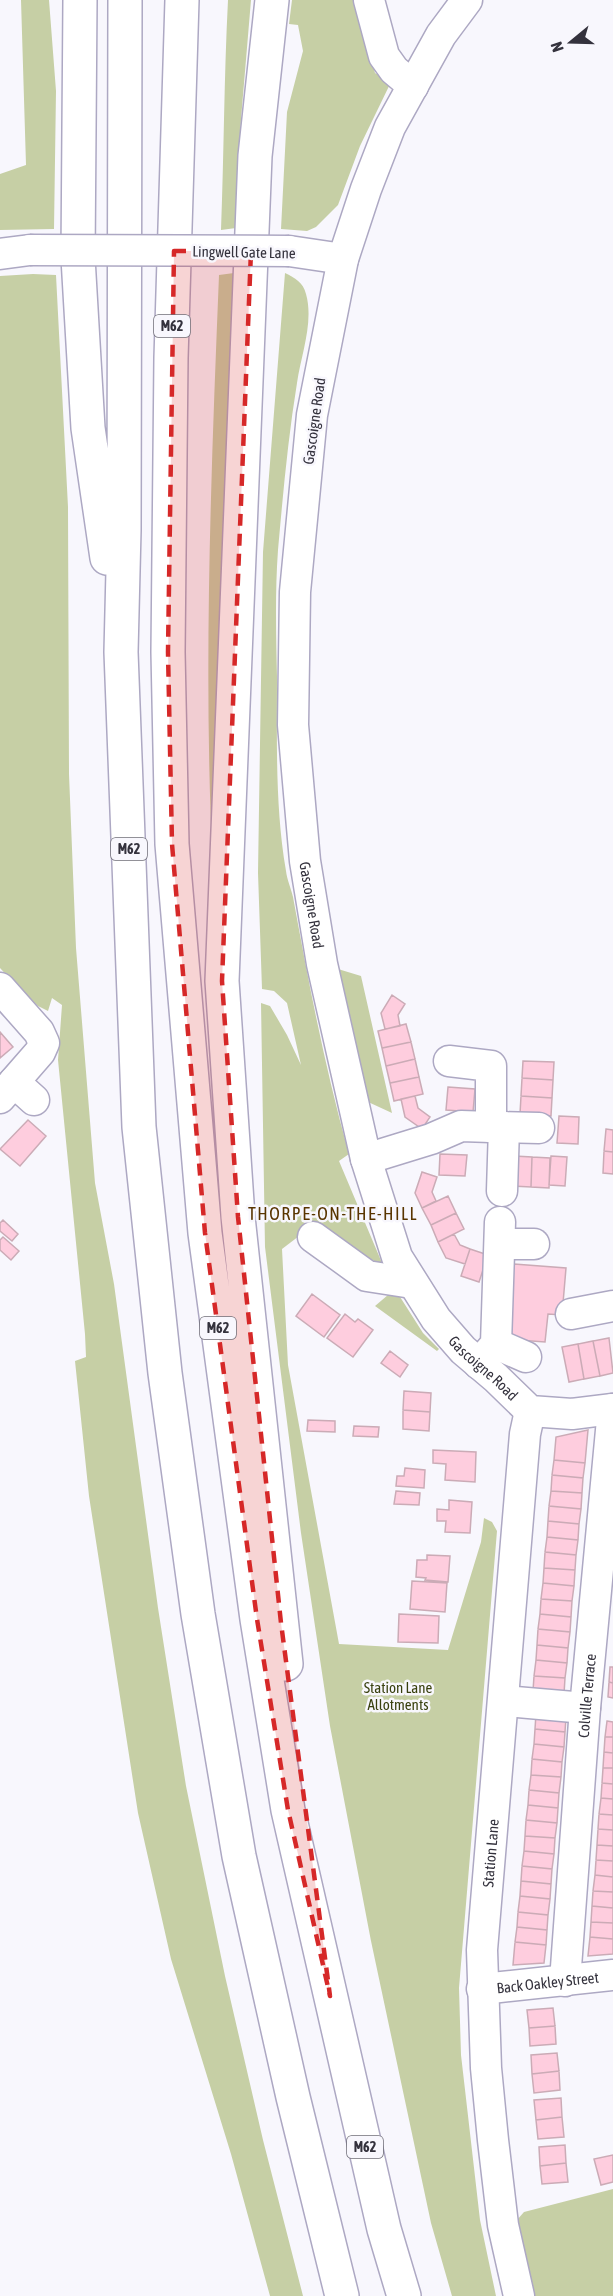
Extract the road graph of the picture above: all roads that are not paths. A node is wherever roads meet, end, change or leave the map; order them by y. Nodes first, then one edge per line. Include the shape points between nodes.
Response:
1 (80, 0) edge
2 (182, 0) edge
3 (272, 0) edge
4 (369, 0) edge
5 (467, 0) edge
6 (124, 5) edge
7 (413, 86) junction
8 (0, 254) edge
9 (343, 259) junction
10 (121, 652) junction
11 (0, 988) edge
12 (449, 1061) dead end
13 (16, 1093) edge
14 (497, 1127) junction
15 (539, 1128) dead end
16 (366, 1159) junction
17 (502, 1191) dead end
18 (313, 1237) dead end
19 (534, 1244) dead end
20 (412, 1283) junction
21 (613, 1306) edge
22 (572, 1314) dead end
23 (488, 1354) junction
24 (526, 1357) dead end
25 (613, 1409) edge
26 (530, 1411) junction
27 (505, 1701) junction
28 (585, 1708) junction
29 (613, 1975) edge
30 (565, 1981) junction
31 (482, 1989) junction
32 (330, 1996) junction
33 (342, 2296) edge
34 (404, 2296) edge
35 (519, 2296) edge

1 - 10 highway via 78,258 87,417
2 - 32 highway, M62 via 171,358 168,628 172,844 205,1233 255,1607 288,1810
3 - 32 highway via 255,156 222,981 238,1217 278,1600
4 - 7 street via 384,56
5 - 7 street via 441,35
6 - 10 highway, M62
7 - 9 street via 390,127
8 - 9 street, Lingwell Gate Lane, bridge via 30,250 289,251
9 - 16 street, Gascoigne Road via 312,415 295,592 294,725 305,861 320,953
10 - 33 highway, M62 via 139,1127 167,1384 198,1614 239,1856
11 - 13 street via 44,1043
12 - 14 street via 491,1066
14 - 15 street
14 - 16 street via 461,1126
14 - 17 street
16 - 20 street, Gascoigne Road via 397,1257
18 - 20 street via 367,1276
19 - 23 street via 500,1233
20 - 23 street, Gascoigne Road via 463,1350
21 - 22 street
23 - 24 street
23 - 26 street, Gascoigne Road
25 - 26 street, Gascoigne Road via 572,1414
25 - 28 street, Colville Terrace
26 - 27 street, Station Lane via 525,1434
27 - 28 street
27 - 31 street, Station Lane via 482,1950
28 - 30 street, Colville Terrace
29 - 30 street, Back Oakley Street
30 - 31 street, Back Oakley Street
31 - 35 street, Station Lane via 486,2068 503,2225
32 - 34 highway, M62 via 384,2229

